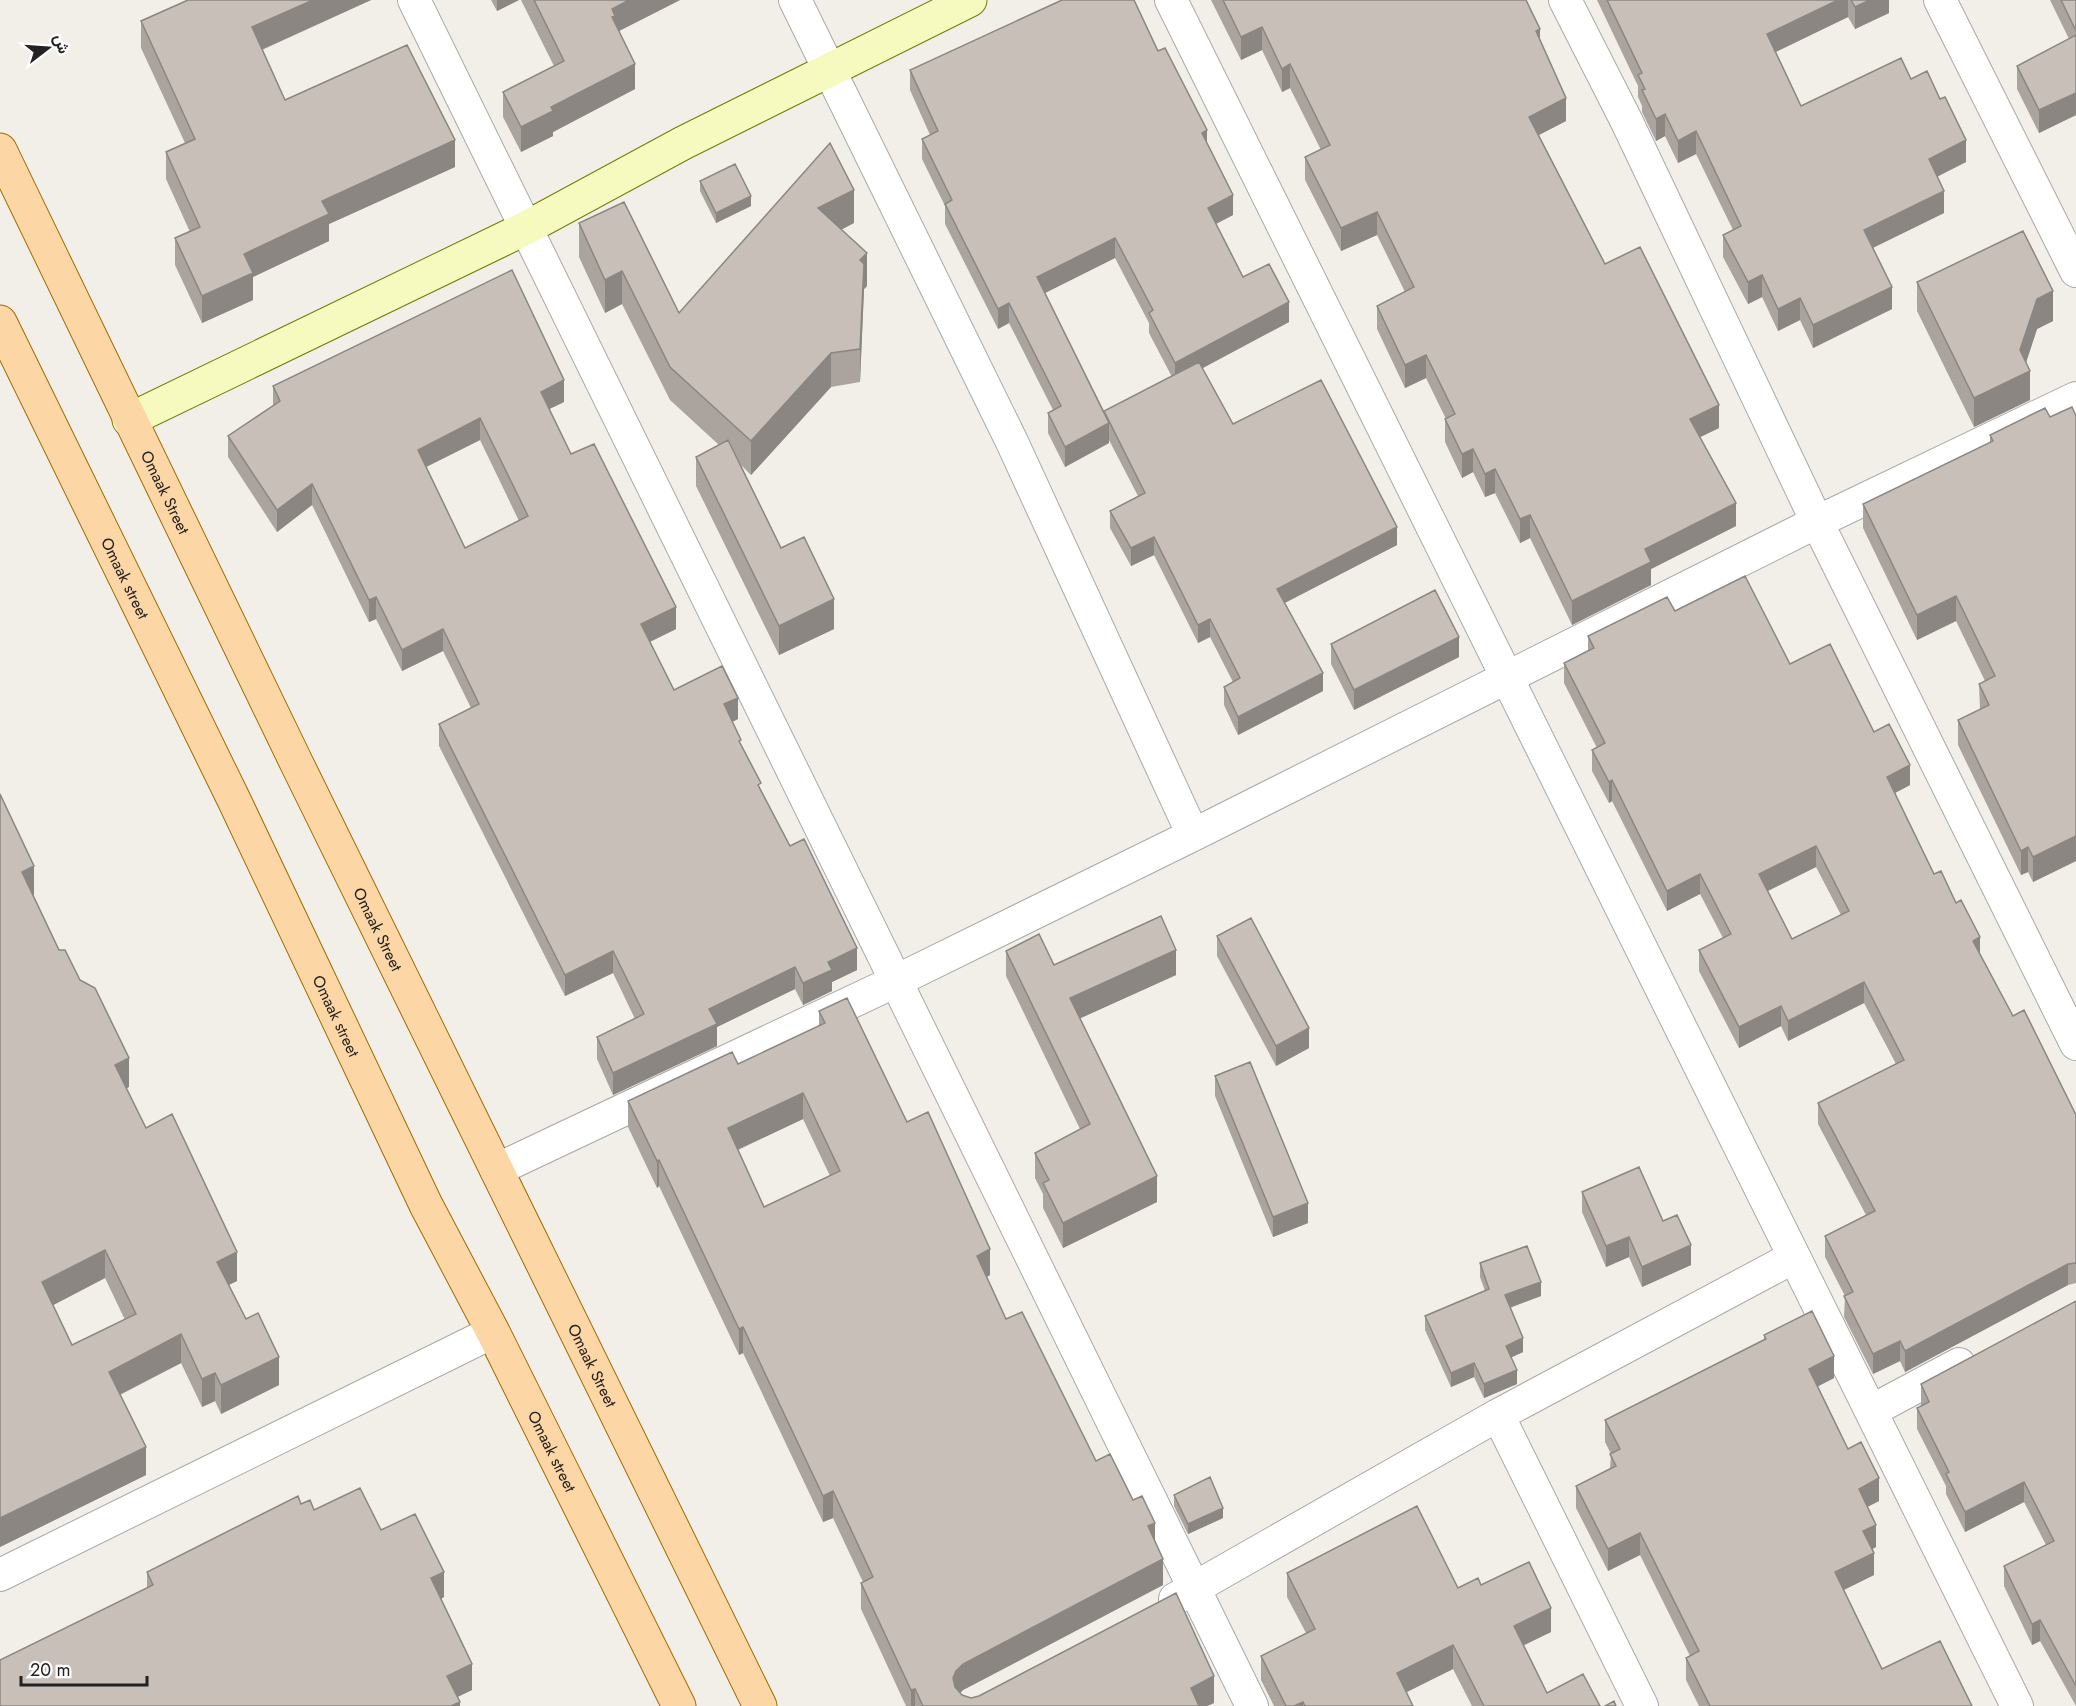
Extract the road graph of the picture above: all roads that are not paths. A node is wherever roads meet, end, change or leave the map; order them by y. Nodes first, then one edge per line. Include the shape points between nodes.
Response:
1 (414, 0) edge
2 (795, 0) edge
3 (970, 0) edge
4 (1171, 0) edge
5 (1565, 0) edge
6 (1940, 0) edge
7 (830, 71) junction
8 (0, 150) edge
9 (526, 228) junction
10 (2076, 271) edge
11 (0, 322) edge
12 (2076, 398) edge
13 (129, 420) junction
14 (1817, 522) junction
15 (1507, 678) junction
16 (1193, 836) junction
17 (896, 981) junction
18 (2076, 1044) edge
19 (496, 1170) junction
20 (1794, 1257) junction
21 (493, 1332) junction
22 (1984, 1351) edge
23 (1871, 1411) junction
24 (1498, 1415) junction
25 (0, 1575) edge
26 (1195, 1589) junction
27 (1154, 1610) edge
28 (679, 1706) edge
29 (760, 1706) edge
30 (1252, 1706) edge
31 (1642, 1706) edge
32 (2017, 1706) edge

1 - 9 street
2 - 7 street
3 - 7 street
4 - 15 street
5 - 14 street
6 - 10 street
7 - 9 street via 683,143
7 - 16 street via 1012,442
8 - 13 main road, Omaak Street
9 - 13 street
9 - 17 street
11 - 21 main road, Omaak street via 234,800 426,1205
12 - 14 street
13 - 19 main road, Omaak Street
14 - 15 street
14 - 18 street
15 - 16 street
15 - 20 street
16 - 17 street
17 - 19 street
17 - 26 street
19 - 29 main road, Omaak Street
20 - 23 street
20 - 24 street
21 - 25 street
21 - 28 main road, Omaak street
22 - 23 street
23 - 32 street
24 - 26 street
24 - 31 street
26 - 27 street
26 - 30 street

